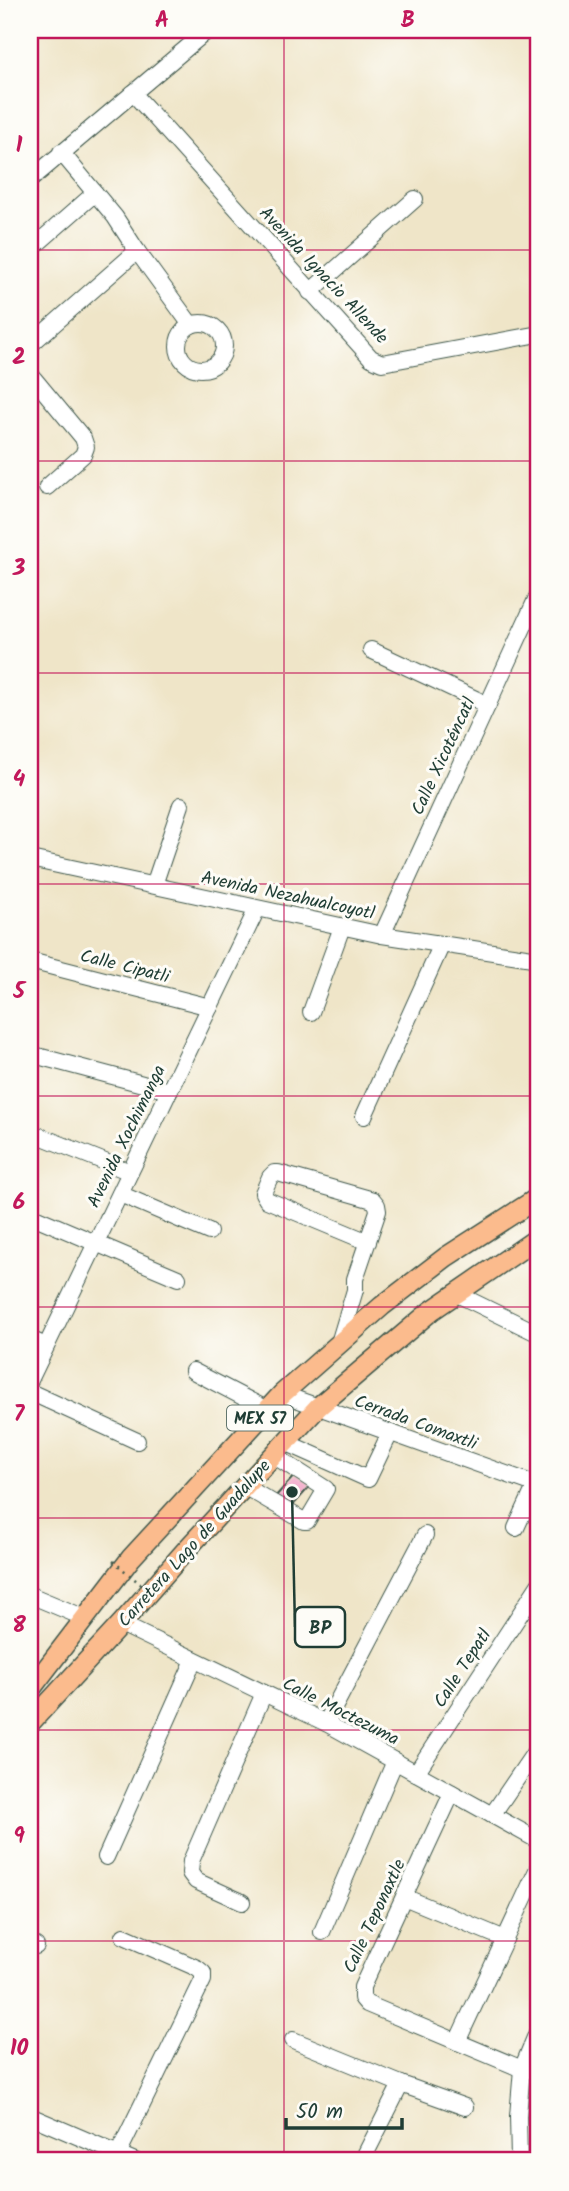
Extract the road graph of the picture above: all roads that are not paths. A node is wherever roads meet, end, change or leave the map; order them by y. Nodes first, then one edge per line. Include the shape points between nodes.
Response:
1 (208, 30) edge
2 (133, 93) junction
3 (61, 152) junction
4 (30, 180) edge
5 (95, 193) junction
6 (415, 199) dead end
7 (30, 250) edge
8 (137, 251) junction
9 (310, 292) junction
10 (191, 325) dead end
11 (539, 334) edge
12 (30, 345) edge
13 (30, 374) edge
14 (47, 487) dead end
15 (539, 593) edge
16 (371, 650) dead end
17 (488, 705) junction
18 (181, 805) dead end
19 (30, 859) edge
20 (154, 885) junction
21 (257, 909) junction
22 (342, 927) junction
23 (382, 935) junction
24 (442, 944) junction
25 (538, 955) edge
26 (30, 961) edge
27 (210, 1007) junction
28 (310, 1013) dead end
29 (30, 1054) edge
30 (170, 1091) junction
31 (364, 1116) dead end
32 (30, 1132) edge
33 (130, 1172) junction
34 (120, 1194) junction
35 (539, 1197) edge
36 (30, 1215) edge
37 (209, 1232) dead end
38 (539, 1237) edge
39 (368, 1242) junction
40 (96, 1244) junction
41 (178, 1278) dead end
42 (355, 1290) junction
43 (457, 1294) junction
44 (382, 1306) junction
45 (539, 1334) edge
46 (30, 1339) edge
47 (340, 1343) junction
48 (46, 1346) junction
49 (192, 1371) dead end
50 (30, 1380) edge
51 (30, 1392) edge
52 (282, 1394) junction
53 (317, 1407) junction
54 (268, 1410) junction
55 (390, 1433) junction
56 (137, 1441) dead end
57 (279, 1449) junction
58 (538, 1482) edge
59 (244, 1486) junction
60 (516, 1528) dead end
61 (425, 1535) dead end
62 (539, 1585) edge
63 (30, 1595) edge
64 (85, 1618) junction
65 (121, 1624) junction
66 (194, 1660) junction
67 (30, 1690) edge
68 (264, 1693) junction
69 (35, 1718) edge
70 (326, 1723) junction
71 (30, 1734) edge
72 (539, 1746) edge
73 (395, 1761) junction
74 (416, 1773) junction
75 (452, 1793) junction
76 (492, 1815) junction
77 (539, 1841) edge
78 (106, 1857) dead end
79 (539, 1866) edge
80 (404, 1897) junction
81 (242, 1902) dead end
82 (322, 1932) dead end
83 (124, 1936) dead end
84 (505, 1939) junction
85 (539, 2028) edge
86 (293, 2040) dead end
87 (457, 2042) junction
88 (522, 2069) junction
89 (401, 2084) junction
90 (465, 2107) dead end
91 (30, 2116) edge
92 (118, 2154) junction
93 (135, 2161) edge
94 (362, 2161) edge
95 (519, 2161) edge

1 - 2 street
2 - 3 street
2 - 9 street, Avenida Ignacio Allende
3 - 4 street
3 - 5 street
5 - 7 street
5 - 8 street
6 - 9 street
8 - 10 street
8 - 12 street
9 - 11 street, Avenida Ignacio Allende via 371,358 382,363
13 - 14 street via 86,447
15 - 17 street, Calle Xicoténcatl
16 - 17 street
17 - 23 street, Calle Xicoténcatl
18 - 20 street
19 - 20 street, Avenida Nezahualcoyotl
20 - 21 street, Avenida Nezahualcoyotl
21 - 22 street, Avenida Nezahualcoyotl
21 - 27 street, Avenida Xochimanga
22 - 23 street, Avenida Nezahualcoyotl
22 - 28 street
23 - 24 street, Avenida Nezahualcoyotl
24 - 25 street, Avenida Nezahualcoyotl
24 - 31 street
26 - 27 street, Calle Cipatli
27 - 30 street, Avenida Xochimanga
29 - 30 street
30 - 33 street, Avenida Xochimanga
32 - 33 street
33 - 34 street, Avenida Xochimanga
34 - 37 street
34 - 40 street, Avenida Xochimanga
35 - 44 main road, Carretera Lago de Guadalupe / MEX 57 via 446,1257
36 - 40 street
38 - 43 main road, Carretera Lago de Guadalupe / MEX 57
39 - 39 street via 378,1211 373,1200 278,1173 270,1177 263,1193 267,1200
39 - 42 street
40 - 41 street
40 - 48 street, Avenida Xochimanga
42 - 44 street
42 - 47 street
43 - 45 street
43 - 53 main road, Carretera Lago de Guadalupe / MEX 57
44 - 47 main road, Carretera Lago de Guadalupe / MEX 57
46 - 48 street
47 - 52 main road, Carretera Lago de Guadalupe / MEX 57
48 - 50 street, Avenida Xochimanga
49 - 54 street
51 - 56 street
52 - 53 street, Cerrada Comaxtli
52 - 54 main road, Carretera Lago de Guadalupe / MEX 57
53 - 55 street, Cerrada Comaxtli
53 - 57 main road, Carretera Lago de Guadalupe / MEX 57
54 - 64 main road, Carretera Lago de Guadalupe / MEX 57 via 131,1558
55 - 57 street via 368,1479
55 - 58 street, Cerrada Comaxtli
57 - 59 main road, Carretera Lago de Guadalupe / MEX 57
57 - 59 street via 326,1489 307,1521
58 - 60 street, Cerrada Comaxtli
59 - 65 main road, Carretera Lago de Guadalupe / MEX 57
61 - 70 street
62 - 74 street, Calle Tepatl
63 - 64 street
64 - 67 main road, Carretera Lago de Guadalupe / MEX 57
65 - 66 street, Calle Moctezuma
65 - 69 main road, Carretera Lago de Guadalupe / MEX 57
66 - 68 street, Calle Moctezuma
66 - 78 street
68 - 70 street, Calle Moctezuma
68 - 81 street via 191,1861 190,1873 196,1881
69 - 71 street, Carretera Lago de Guadalupe / MEX 57
70 - 73 street, Calle Moctezuma
72 - 76 street
73 - 74 street, Calle Moctezuma
73 - 82 street
74 - 75 street, Calle Moctezuma
75 - 76 street, Calle Moctezuma
75 - 80 street, Calle Teponaxtle
76 - 77 street, Calle Moctezuma
79 - 84 street
80 - 84 street
80 - 87 street, Calle Teponaxtle via 362,1987 362,1998
83 - 92 street via 197,1968 203,1980
84 - 87 street
85 - 88 street
86 - 89 street
87 - 88 street, Calle Teponaxtle
88 - 95 street
89 - 90 street
89 - 94 street
91 - 92 street
92 - 93 street

